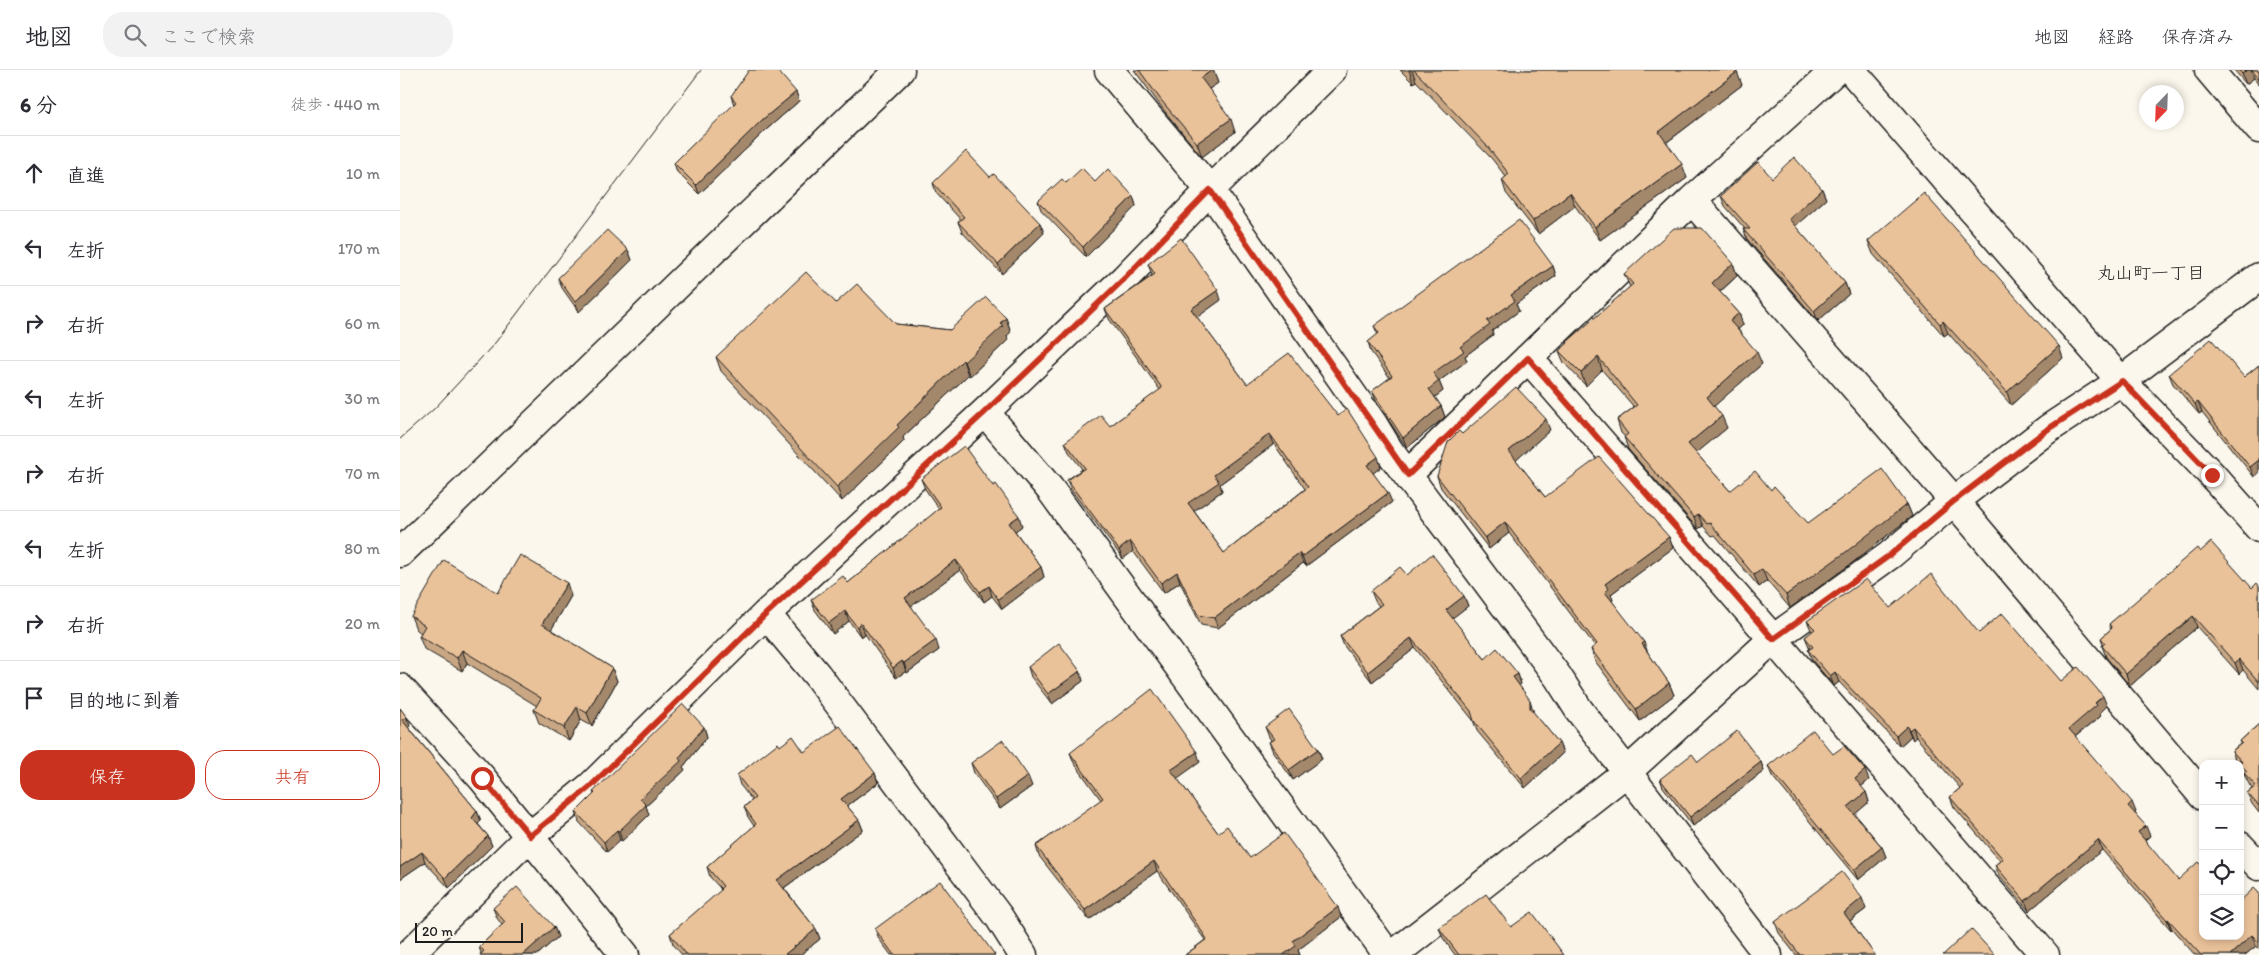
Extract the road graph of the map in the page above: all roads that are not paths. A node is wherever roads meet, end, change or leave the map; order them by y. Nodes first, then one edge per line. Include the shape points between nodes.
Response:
1 (900, 70) edge
2 (1109, 70) edge
3 (1332, 70) edge
4 (1836, 70) edge
5 (1851, 70) edge
6 (2209, 70) edge
7 (2259, 129) edge
8 (1210, 190) junction
9 (1692, 200) junction
10 (2259, 277) edge
11 (1528, 358) junction
12 (2122, 381) junction
13 (985, 412) junction
14 (1408, 475) junction
15 (1954, 501) junction
16 (2259, 528) edge
17 (400, 552) edge
18 (766, 614) junction
19 (1773, 639) junction
20 (400, 688) edge
21 (1628, 771) junction
22 (2199, 791) edge
23 (530, 836) junction
24 (2244, 850) edge
25 (2259, 866) edge
26 (408, 955) edge
27 (625, 955) edge
28 (1024, 955) edge
29 (1388, 955) edge
30 (1393, 955) edge
31 (1768, 955) edge
32 (2045, 955) edge

1 - 17 street
2 - 8 street
3 - 8 street
4 - 9 street
5 - 12 street
6 - 7 street
8 - 13 street via 1125,278
8 - 14 street
9 - 11 street
9 - 15 street
10 - 12 street
11 - 14 street
11 - 19 street
12 - 15 street via 2048,429
12 - 16 street
13 - 18 street
13 - 29 street via 1050,489
14 - 21 street via 1579,710
15 - 19 street via 1890,555
15 - 22 street
18 - 23 street via 591,786
18 - 28 street via 817,675
19 - 21 street
19 - 32 street
20 - 23 street
21 - 30 street
21 - 31 street
23 - 26 street
23 - 27 street
24 - 25 street

